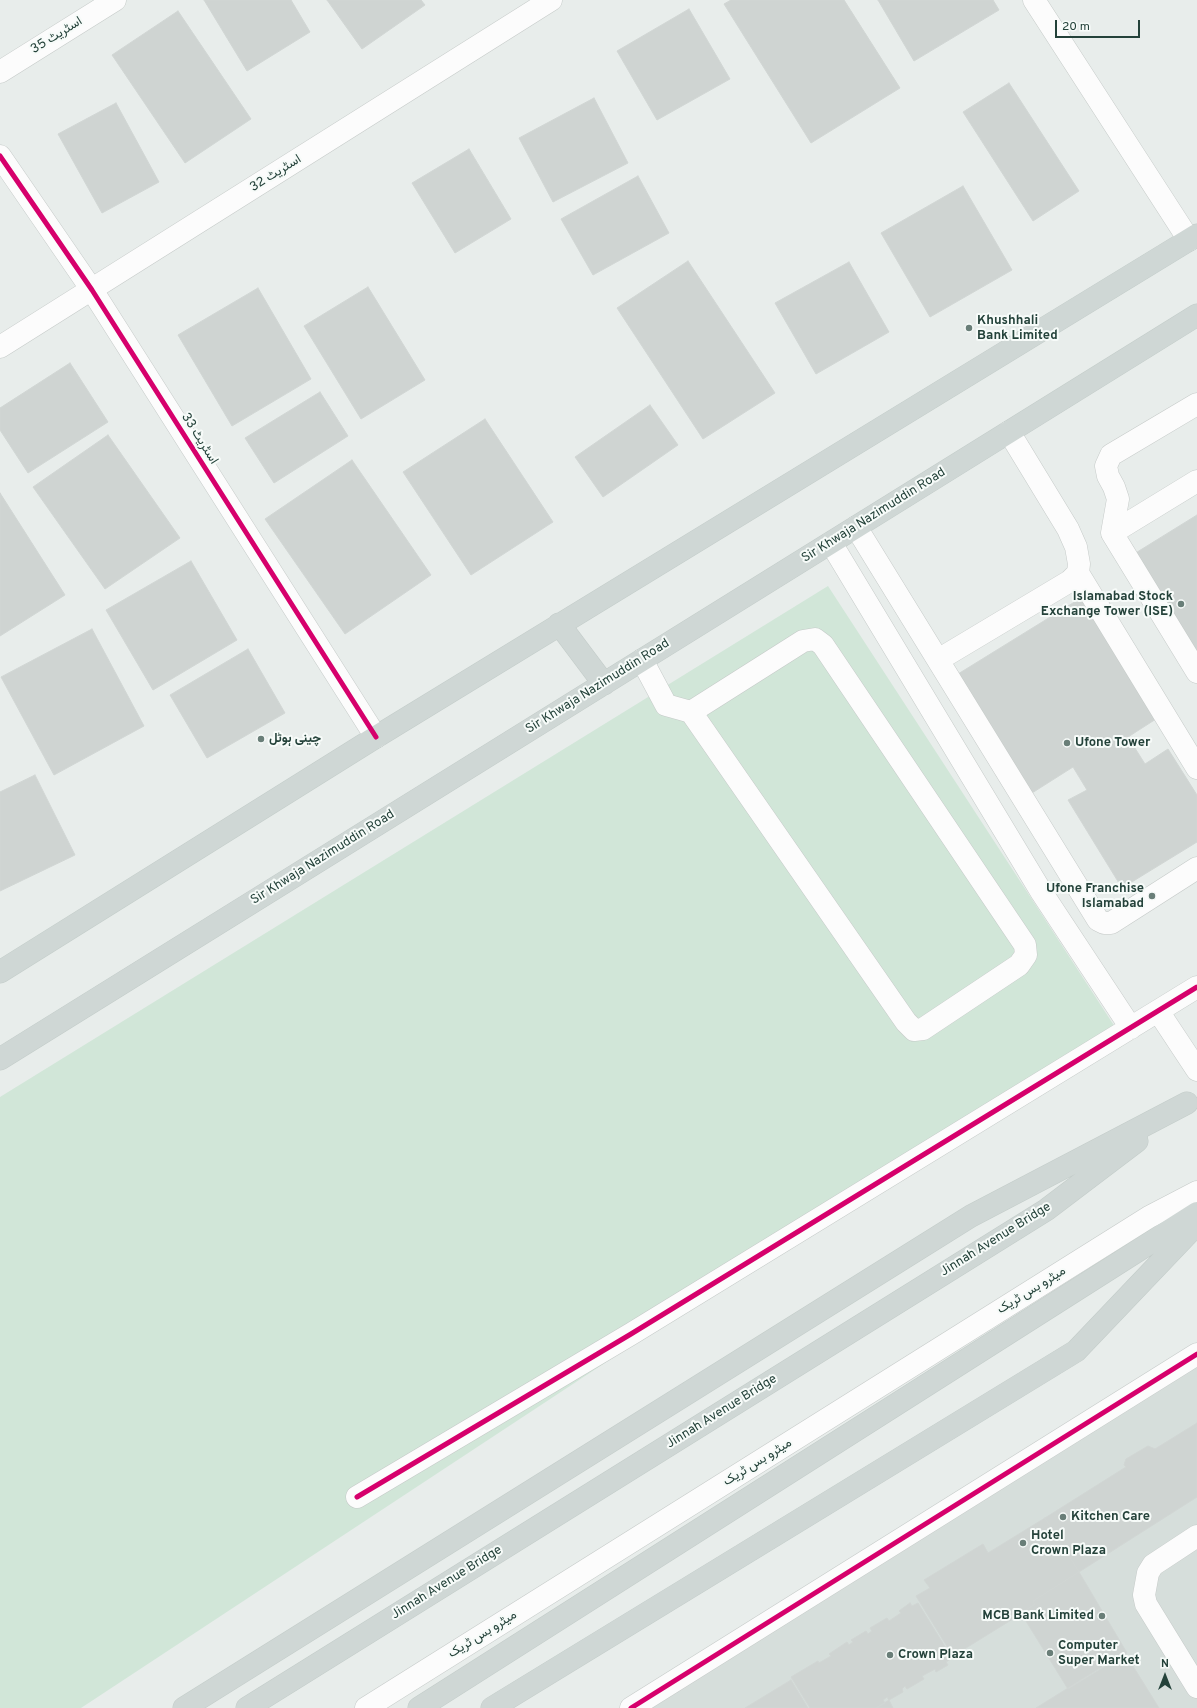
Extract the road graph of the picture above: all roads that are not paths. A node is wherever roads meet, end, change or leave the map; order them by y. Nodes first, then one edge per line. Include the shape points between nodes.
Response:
1 (115, 0) edge
2 (551, 0) edge
3 (1034, 0) edge
4 (0, 72) edge
5 (0, 156) edge
6 (1193, 238) edge
7 (92, 290) junction
8 (1197, 315) edge
9 (0, 347) edge
10 (1197, 404) edge
11 (1009, 432) junction
12 (1197, 481) edge
13 (856, 527) junction
14 (1112, 533) junction
15 (831, 543) junction
16 (1078, 573) junction
17 (560, 624) junction
18 (642, 660) junction
19 (938, 660) junction
20 (1197, 672) edge
21 (604, 684) junction
22 (691, 712) junction
23 (376, 737) junction
24 (1197, 768) edge
25 (1197, 868) edge
26 (0, 972) edge
27 (1197, 987) edge
28 (1158, 1011) junction
29 (1131, 1028) junction
30 (0, 1060) edge
31 (1197, 1070) edge
32 (1192, 1099) edge
33 (1197, 1176) edge
34 (1197, 1192) edge
35 (1197, 1213) edge
36 (1149, 1217) junction
37 (1197, 1224) edge
38 (1197, 1354) edge
39 (357, 1497) dead end
40 (1197, 1536) edge
41 (1197, 1687) edge
42 (191, 1703) edge
43 (172, 1708) edge
44 (247, 1708) edge
45 (366, 1708) edge
46 (419, 1708) edge
47 (492, 1708) edge
48 (631, 1708) edge

1 - 4 street, اسٹریٹ 35
2 - 7 street, اسٹریٹ 32
3 - 6 street
5 - 7 street, اسٹریٹ 33
6 - 17 main road
7 - 9 street, اسٹریٹ 32
7 - 23 street, اسٹریٹ 33
8 - 11 main road, Sir Khwaja Nazimuddin Road
10 - 14 street via 1111,455 1106,466 1118,499
11 - 13 main road, Sir Khwaja Nazimuddin Road
11 - 16 street via 1068,530 1076,547
12 - 14 street
13 - 15 main road, Sir Khwaja Nazimuddin Road
13 - 19 street
14 - 20 street
15 - 18 main road, Sir Khwaja Nazimuddin Road
15 - 29 street via 1042,893
16 - 19 street via 1070,581
16 - 24 street
17 - 21 main road
17 - 23 main road
18 - 21 main road, Sir Khwaja Nazimuddin Road
18 - 22 street via 666,705
19 - 25 street via 1098,920 1111,923
21 - 30 main road, Sir Khwaja Nazimuddin Road
22 - 22 street via 803,641 815,640 823,645 1025,945 1026,955 1019,965 923,1029 914,1030
23 - 26 main road
27 - 28 street
28 - 29 street
28 - 31 street
29 - 39 street via 631,1334
32 - 42 main road via 971,1216
32 - 44 main road, Jinnah Avenue Bridge via 1046,1210
33 - 36 street, میٹرو بس ٹریک
34 - 36 street, میٹرو بس ٹریک
35 - 46 main road
36 - 45 street, میٹرو بس ٹریک
37 - 47 main road via 1076,1351
38 - 48 street
40 - 41 street via 1153,1565 1148,1573 1144,1595 1146,1604
42 - 43 main road

